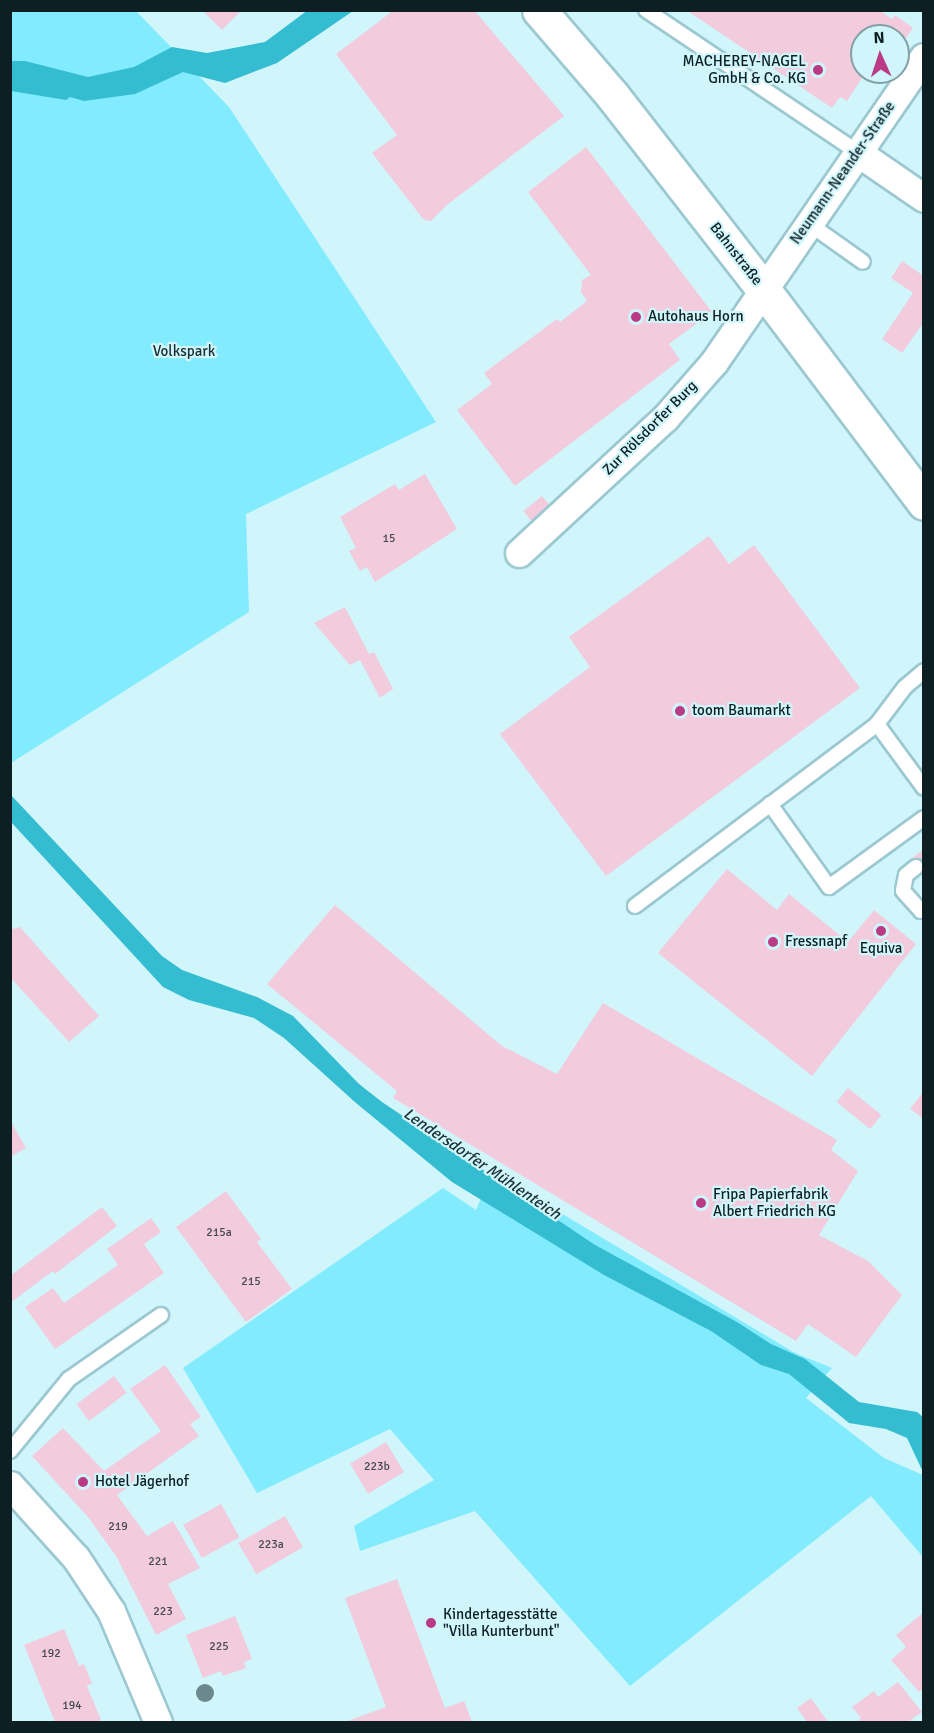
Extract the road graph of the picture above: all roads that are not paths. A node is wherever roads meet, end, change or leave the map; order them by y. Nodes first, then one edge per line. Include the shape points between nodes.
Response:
1 (539, 10) edge
2 (646, 10) edge
3 (924, 57) edge
4 (857, 152) junction
5 (924, 198) edge
6 (808, 223) junction
7 (863, 262) dead end
8 (763, 289) junction
9 (924, 503) edge
10 (519, 553) dead end
11 (924, 671) edge
12 (877, 723) junction
13 (924, 788) edge
14 (770, 804) junction
15 (924, 818) edge
16 (916, 867) dead end
17 (635, 906) dead end
18 (924, 910) edge
19 (161, 1315) dead end
20 (10, 1451) edge
21 (10, 1485) edge
22 (158, 1722) edge

1 - 8 main road, Bahnstraße via 612,95
2 - 4 lane
3 - 4 street, Neumann-Neander-Straße
4 - 5 street
4 - 6 street, Neumann-Neander-Straße
6 - 7 lane
6 - 8 street, Neumann-Neander-Straße
8 - 9 main road, Bahnstraße
8 - 10 street, Zur Rölsdorfer Burg via 714,362 665,417
11 - 12 lane via 905,687
12 - 13 lane
12 - 14 lane
14 - 15 lane via 829,887
14 - 17 lane
16 - 18 lane via 906,875 903,891
19 - 20 lane via 69,1379
21 - 22 street via 76,1558 111,1611

